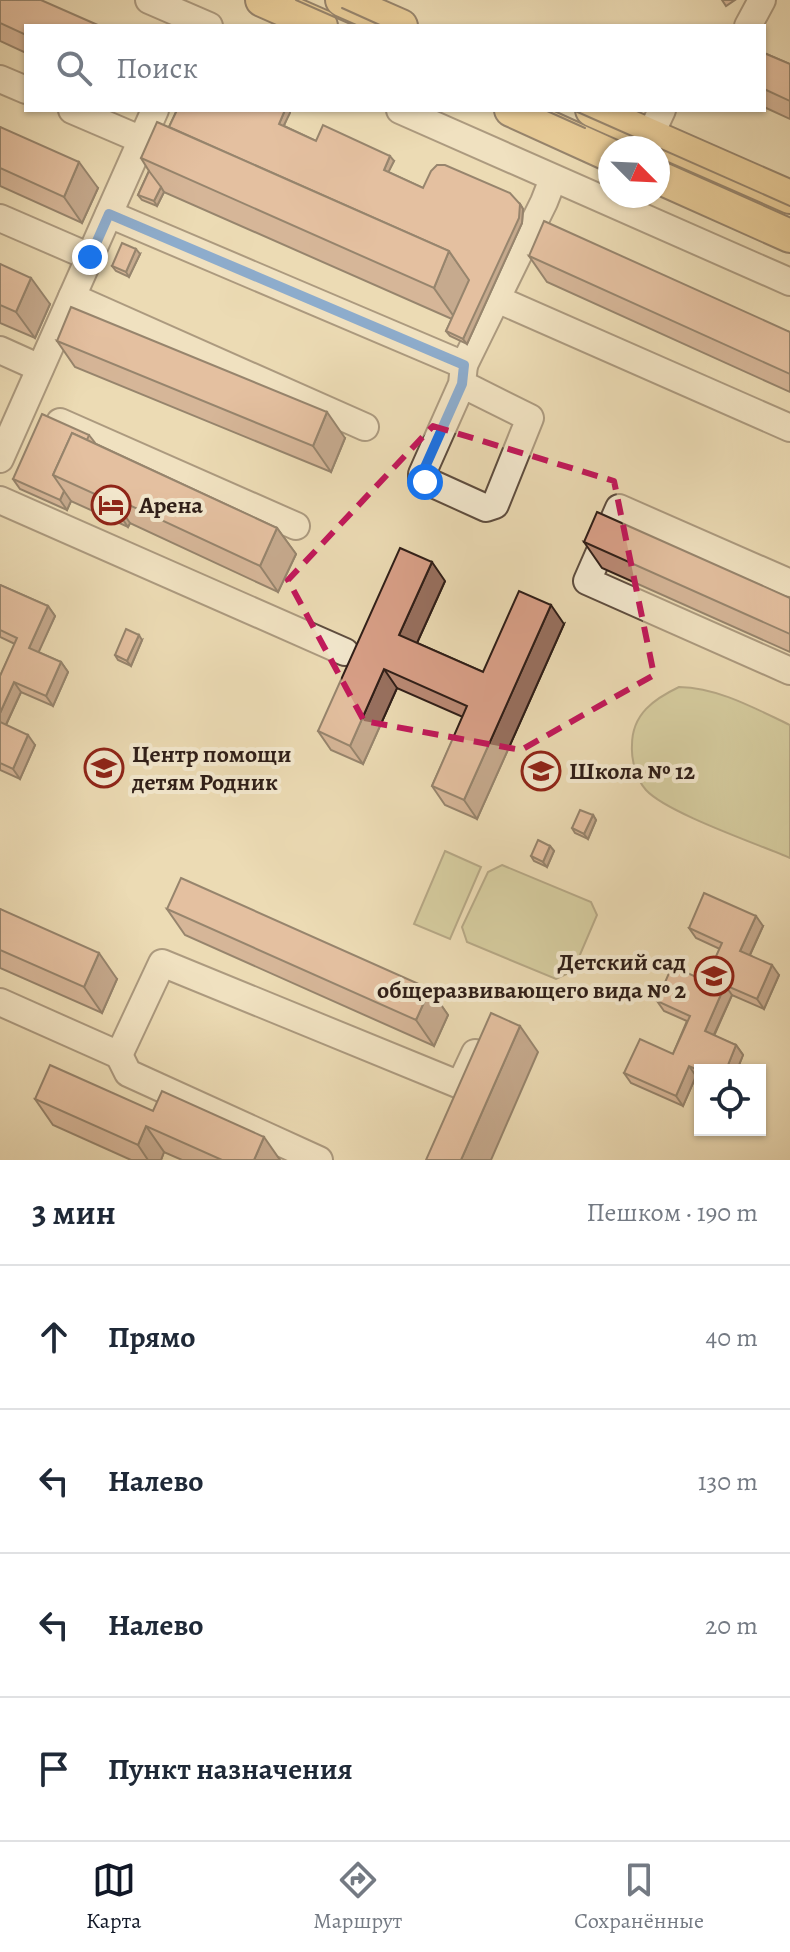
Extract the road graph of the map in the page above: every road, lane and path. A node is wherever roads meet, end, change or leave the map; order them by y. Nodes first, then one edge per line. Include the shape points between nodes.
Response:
1 (149, 0) edge
2 (262, 0) edge
3 (342, 0) edge
4 (762, 0) edge
5 (206, 19) edge
6 (316, 24) edge
7 (396, 24) edge
8 (749, 24) edge
9 (0, 79) edge
10 (24, 89) edge
11 (77, 112) edge
12 (154, 112) edge
13 (404, 112) edge
14 (515, 112) edge
15 (602, 112) edge
16 (656, 123) edge
17 (142, 140) junction
18 (598, 150) edge
19 (553, 179) junction
20 (670, 182) edge
21 (598, 193) edge
22 (790, 197) edge
23 (632, 208) edge
24 (109, 214) junction
25 (0, 218) edge
26 (790, 236) edge
27 (90, 257) junction
28 (790, 282) edge
29 (72, 297) junction
30 (497, 299) junction
31 (0, 350) edge
32 (40, 368) junction
33 (463, 375) junction
34 (12, 418) edge
35 (365, 427) dead end
36 (790, 428) edge
37 (0, 459) edge
38 (0, 500) edge
39 (296, 526) dead end
40 (790, 583) edge
41 (345, 652) dead end
42 (790, 671) edge
43 (0, 1002) edge
44 (484, 1032) edge
45 (119, 1055) junction
46 (460, 1085) junction
47 (449, 1110) edge
48 (319, 1160) edge

1 - 5 lane
2 - 6 main road
3 - 7 main road
4 - 8 lane
9 - 10 lane
11 - 17 lane
12 - 17 lane
13 - 19 lane
14 - 18 main road
15 - 16 main road
16 - 22 main road
17 - 24 lane
19 - 21 lane
19 - 30 lane
20 - 26 main road
23 - 28 lane
24 - 27 lane
24 - 33 lane
25 - 27 lane
27 - 29 lane
29 - 32 lane
29 - 35 lane
30 - 33 lane
30 - 36 lane
31 - 32 lane
32 - 34 lane
33 - 33 lane via 422,479 491,508 530,418
34 - 37 lane
34 - 39 lane
38 - 41 lane
40 - 42 lane via 619,508 587,581
43 - 45 lane
44 - 46 lane
45 - 46 lane via 162,963
45 - 48 lane via 128,1073
46 - 47 lane

